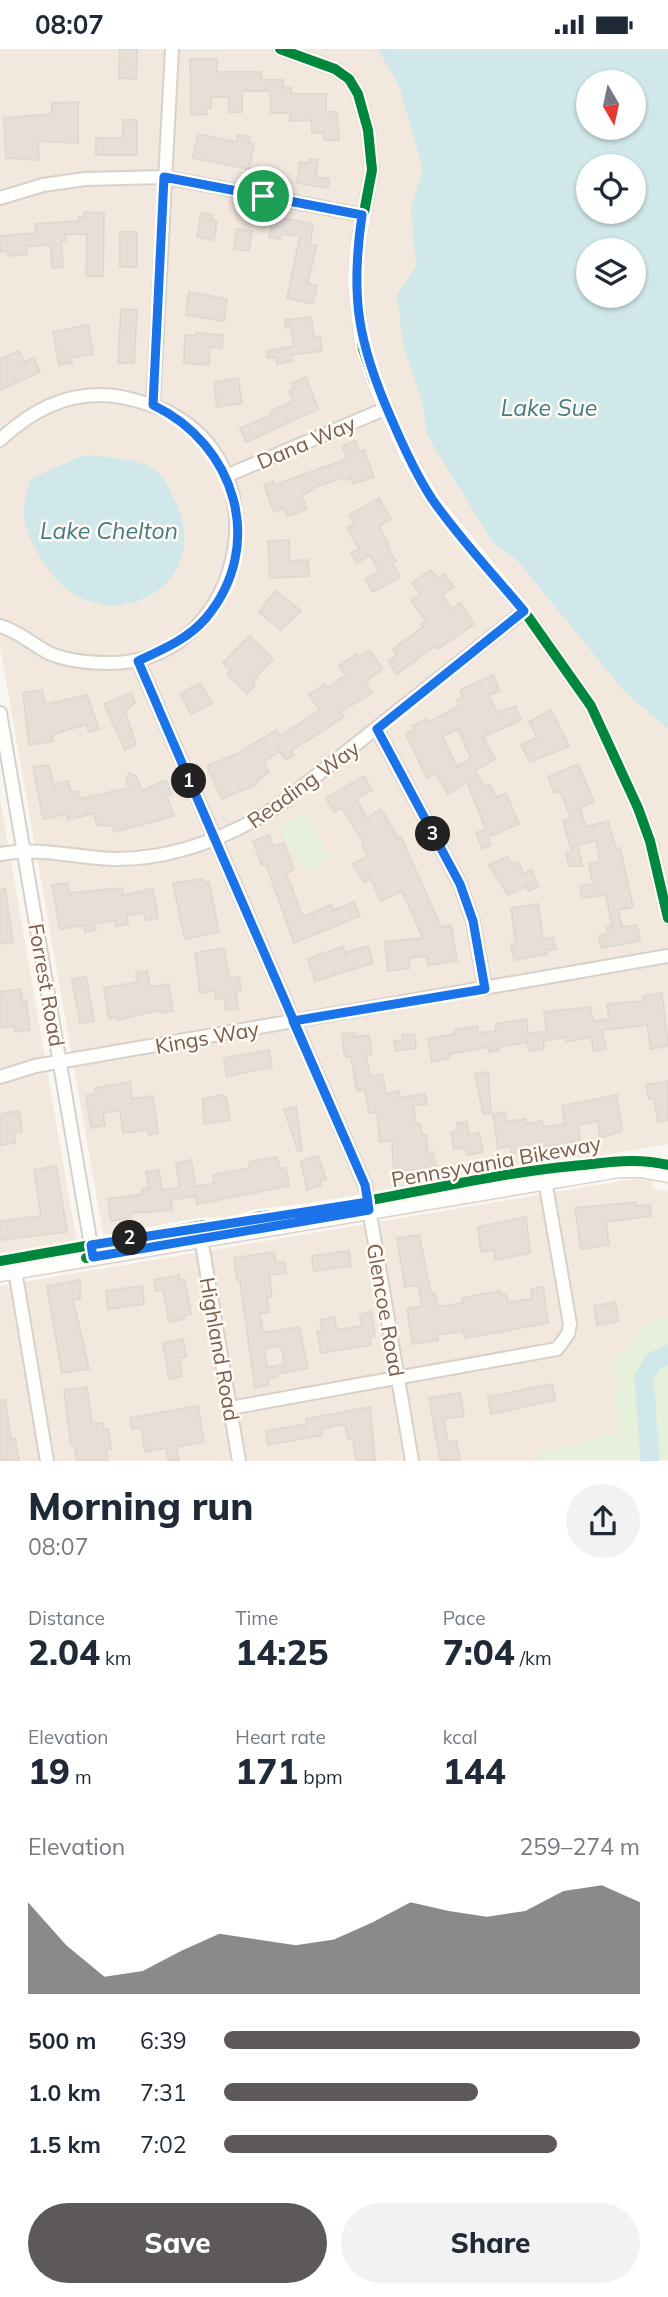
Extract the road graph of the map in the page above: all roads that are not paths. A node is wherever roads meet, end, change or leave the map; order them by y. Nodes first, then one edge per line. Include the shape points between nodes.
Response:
1 (172, 49) edge
2 (280, 49) edge
3 (164, 177) junction
4 (0, 198) edge
5 (362, 215) junction
6 (153, 405) junction
7 (387, 408) junction
8 (0, 440) edge
9 (226, 476) junction
10 (524, 611) junction
11 (0, 626) edge
12 (138, 661) junction
13 (0, 713) edge
14 (377, 729) junction
15 (215, 841) junction
16 (23, 850) junction
17 (0, 854) edge
18 (668, 918) edge
19 (668, 956) edge
20 (485, 989) junction
21 (293, 1021) junction
22 (60, 1062) junction
23 (35, 1066) junction
24 (0, 1067) edge
25 (0, 1077) edge
26 (668, 1174) edge
27 (545, 1180) junction
28 (369, 1210) junction
29 (201, 1238) junction
30 (93, 1257) junction
31 (7, 1272) edge
32 (398, 1378) junction
33 (230, 1408) junction
34 (47, 1461) edge
35 (239, 1461) edge
36 (412, 1461) edge

1 - 3 street
2 - 5 street via 335,69 349,79 358,94 372,170
3 - 4 street via 85,179
3 - 5 street
3 - 6 street
5 - 7 street via 357,314 363,349
6 - 8 street via 110,396 64,399 35,411
6 - 9 street via 196,432
7 - 9 street, Dana Way
7 - 10 street via 407,456 433,499
9 - 12 street via 237,533 223,590 189,634
10 - 14 street, Reading Way
10 - 18 street via 591,706 639,808
11 - 12 street via 52,654 77,661
12 - 15 street, Glencoe Road
13 - 16 street, Forrest Road
14 - 15 street, Reading Way via 278,806
14 - 20 street via 460,884 473,921
15 - 16 street, Reading Way via 113,859
15 - 21 street, Glencoe Road
16 - 17 street, Reading Way
16 - 22 street, Forrest Road
19 - 20 street, Kings Way
20 - 21 street, Kings Way
21 - 22 street, Kings Way
21 - 28 street, Glencoe Road via 365,1185
22 - 23 street, Kings Way
22 - 30 street, Forrest Road
23 - 24 street, Kings Way
23 - 25 street, Kings Way
26 - 27 street via 630,1168
27 - 28 street
27 - 32 street via 570,1324 563,1343 549,1352
28 - 29 street
28 - 32 street, Glencoe Road
29 - 30 street
29 - 33 street, Highland Road
30 - 31 street
31 - 34 street
32 - 33 street
32 - 36 street, Glencoe Road
33 - 35 street, Highland Road

